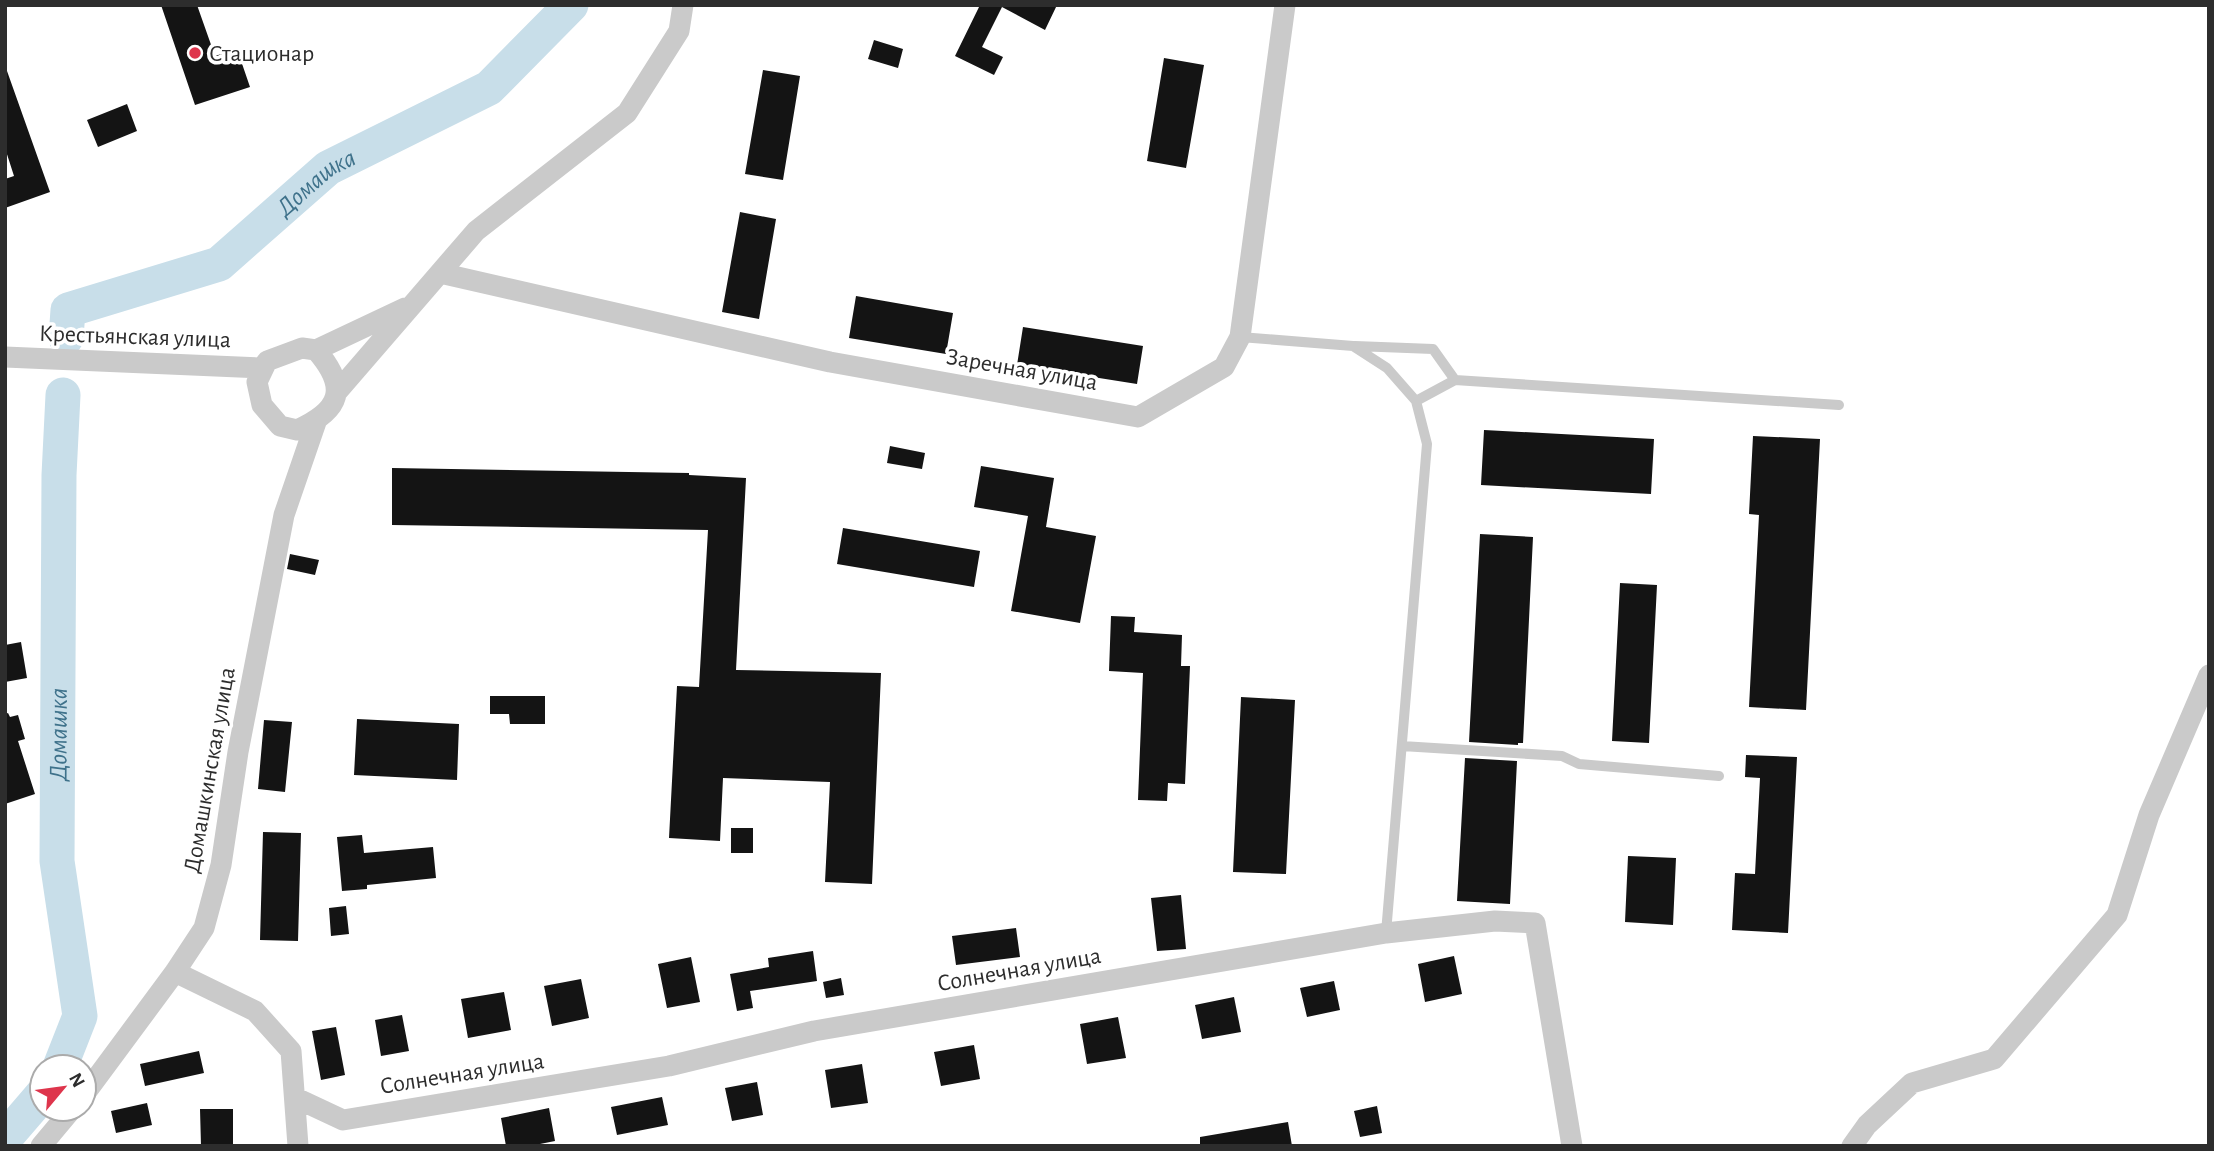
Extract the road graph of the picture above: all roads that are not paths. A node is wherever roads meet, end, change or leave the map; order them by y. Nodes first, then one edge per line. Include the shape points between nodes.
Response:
1 (683, 5) edge
2 (1285, 5) edge
3 (440, 273) junction
4 (413, 304) junction
5 (1240, 337) junction
6 (1353, 346) junction
7 (316, 350) junction
8 (5, 357) edge
9 (262, 368) junction
10 (1455, 380) junction
11 (337, 392) junction
12 (1416, 401) junction
13 (1839, 405) dead end
14 (316, 422) junction
15 (2209, 675) edge
16 (1402, 746) junction
17 (1719, 776) dead end
18 (1386, 933) junction
19 (176, 972) junction
20 (98, 1076) edge
21 (296, 1098) junction
22 (60, 1123) edge
23 (65, 1123) edge
24 (41, 1146) edge
25 (59, 1146) edge
26 (298, 1146) edge
27 (1572, 1146) edge
28 (1852, 1146) edge

1 - 3 street via 679,32 627,113 476,231
2 - 5 street, Заречная улица
3 - 4 street
3 - 5 street, Заречная улица via 830,362 1138,417 1224,367
4 - 7 street
4 - 11 street
5 - 6 lane
6 - 10 lane via 1433,349
6 - 12 lane via 1387,368
7 - 9 street via 292,350
7 - 11 street via 330,366
8 - 9 street, Крестьянская улица
9 - 14 street via 257,382 262,405 280,426 297,430
10 - 12 lane
10 - 13 lane
11 - 14 street
12 - 16 lane via 1427,444
14 - 19 street, Домашкинская улица via 284,515 221,865 204,928
15 - 28 street via 2149,815 2117,915 1994,1059 1912,1083 1867,1125
16 - 17 lane via 1562,755 1579,764
16 - 18 lane
18 - 21 street, Солнечная улица via 814,1031 669,1066 344,1119
18 - 27 street, Солнечная улица via 1495,921 1535,923
19 - 20 street, Домашкинская улица
19 - 21 street via 255,1011 291,1051
21 - 26 street
22 - 24 street
23 - 25 street

